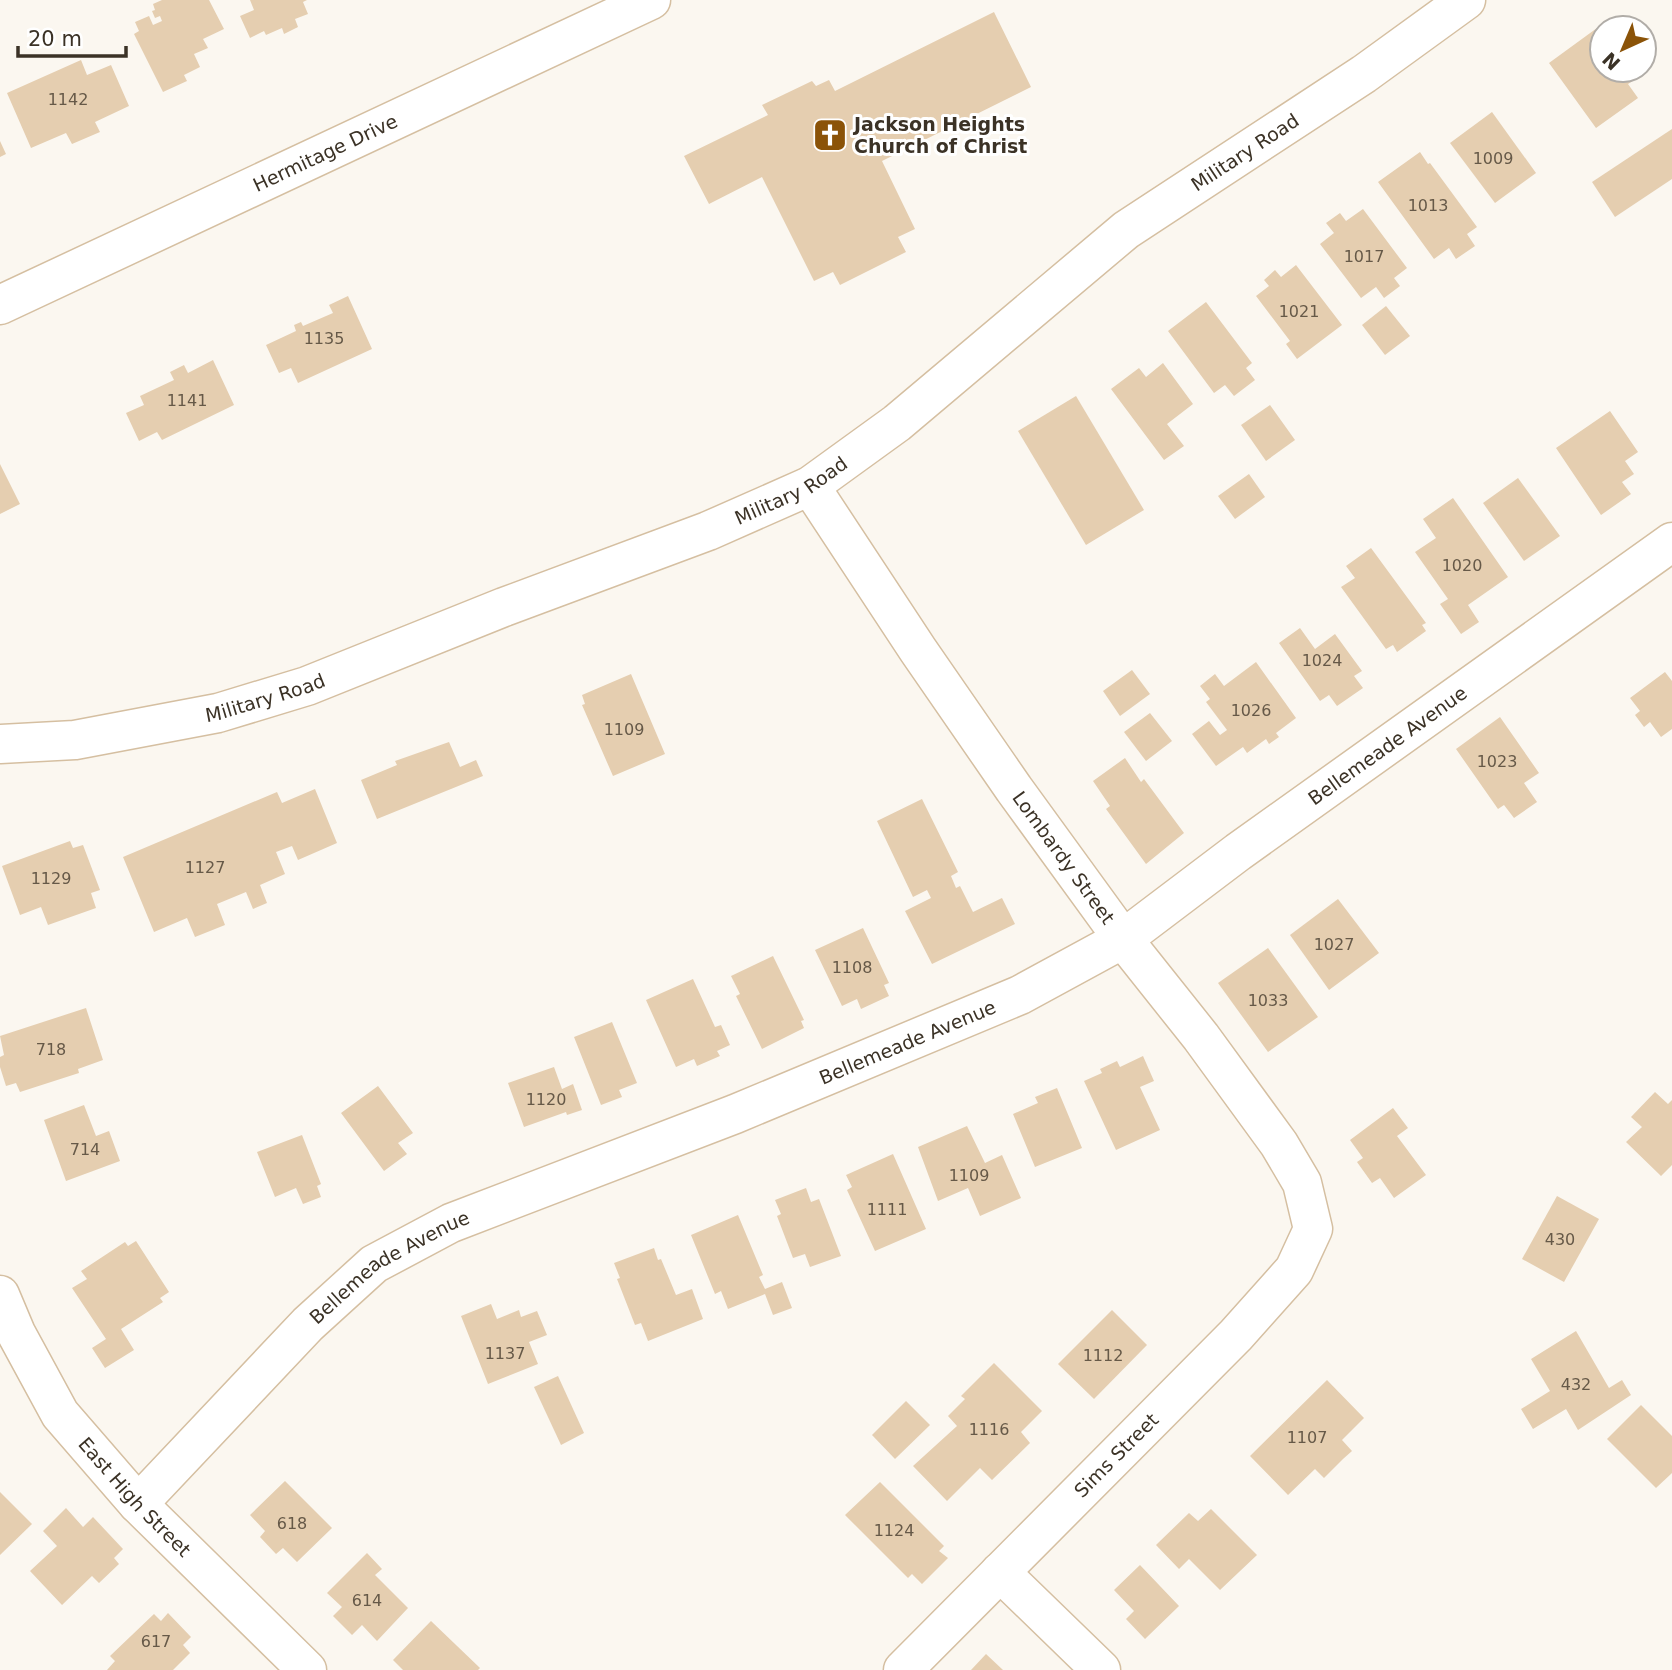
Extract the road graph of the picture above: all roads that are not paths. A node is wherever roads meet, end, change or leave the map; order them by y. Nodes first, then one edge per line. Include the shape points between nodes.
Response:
1 (651, 0) edge
2 (1466, 0) edge
3 (0, 305) edge
4 (810, 486) junction
5 (1672, 542) edge
6 (0, 744) edge
7 (1124, 939) junction
8 (1312, 1229) joint
9 (0, 1295) edge
10 (138, 1504) junction
11 (1000, 1572) junction
12 (307, 1670) edge
13 (903, 1670) edge
14 (1101, 1670) edge

1 - 3 street, Hermitage Drive
2 - 4 street, Military Road via 1364,74 1126,230 897,423
4 - 6 street, Military Road via 708,531 307,686 205,716 75,740
4 - 7 street, Lombardy Street via 1014,789
5 - 7 street, Bellemeade Avenue via 1249,844
7 - 8 street, Lombardy Street via 1279,1144 1301,1183
7 - 10 street, Bellemeade Avenue via 1020,995 734,1114 452,1223 374,1264 308,1324
8 - 11 street, Sims Street via 1294,1270 1236,1335
9 - 10 street, East High Street via 60,1414
10 - 12 street, East High Street
11 - 13 street, Sims Street
11 - 14 street

